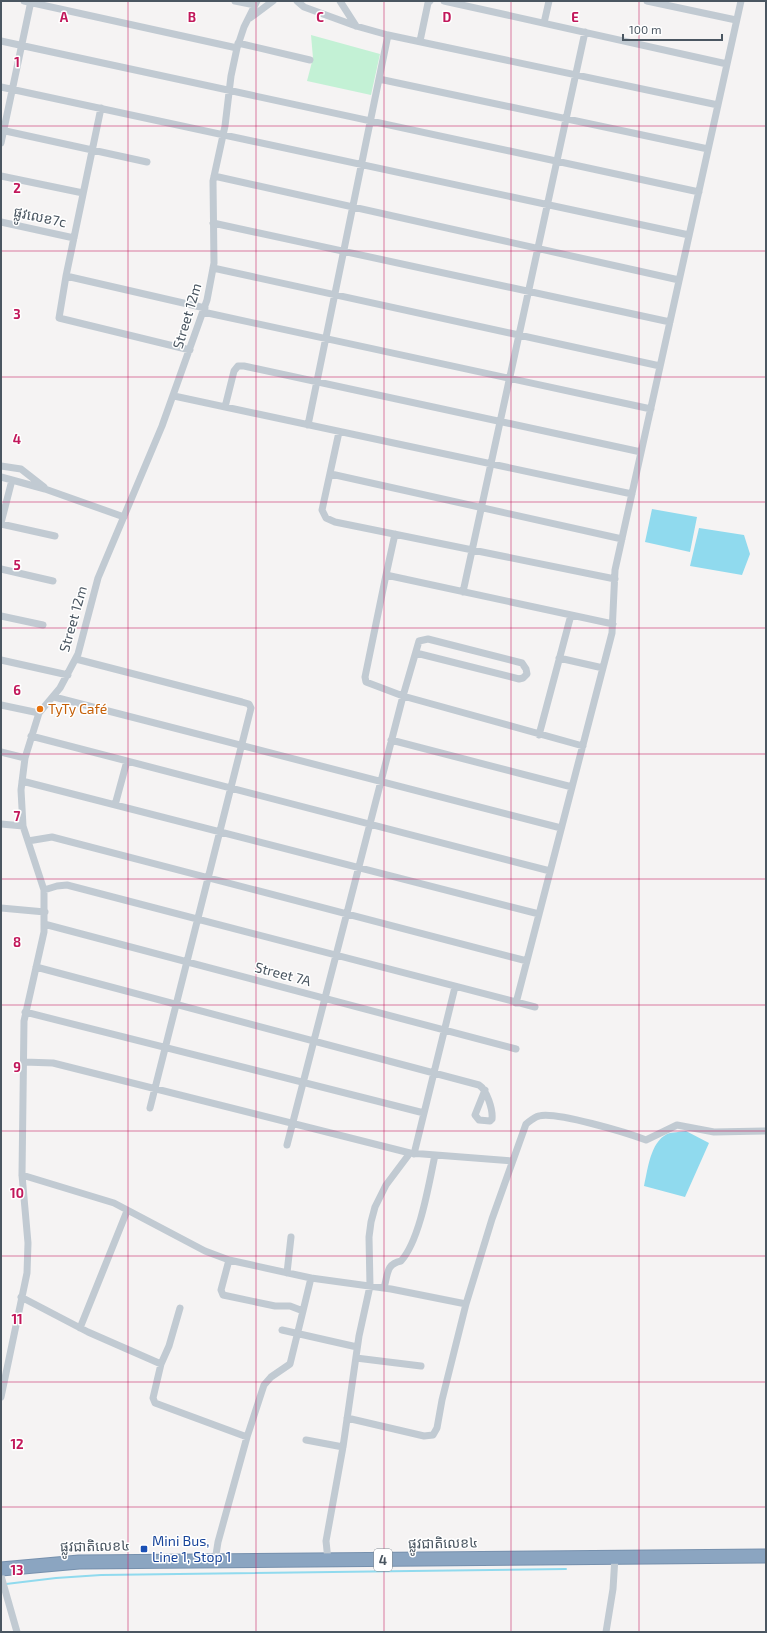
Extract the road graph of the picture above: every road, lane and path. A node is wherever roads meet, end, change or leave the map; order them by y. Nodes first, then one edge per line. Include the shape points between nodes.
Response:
1 (235, 1) edge
2 (272, 1) edge
3 (297, 1) edge
4 (340, 1) edge
5 (430, 1) edge
6 (444, 1) edge
7 (549, 1) edge
8 (647, 1) edge
9 (741, 1) edge
10 (29, 2) edge
11 (256, 3) edge
12 (248, 19) junction
13 (736, 20) junction
14 (544, 23) junction
15 (356, 26) junction
16 (585, 32) junction
17 (388, 35) junction
18 (1, 41) edge
19 (420, 42) junction
20 (22, 46) junction
21 (237, 46) junction
22 (310, 60) dead end
23 (727, 64) junction
24 (576, 75) junction
25 (380, 78) junction
26 (1, 87) edge
27 (12, 90) junction
28 (229, 91) junction
29 (718, 105) junction
30 (101, 108) junction
31 (566, 118) junction
32 (371, 121) junction
33 (2, 130) edge
34 (223, 135) junction
35 (1, 143) edge
36 (708, 149) junction
37 (92, 150) junction
38 (557, 161) junction
39 (148, 162) dead end
40 (362, 165) junction
41 (1, 176) edge
42 (214, 176) junction
43 (699, 192) junction
44 (83, 193) junction
45 (547, 205) junction
46 (353, 207) junction
47 (1, 222) edge
48 (213, 223) junction
49 (689, 235) junction
50 (74, 238) junction
51 (538, 248) junction
52 (344, 251) junction
53 (213, 268) junction
54 (66, 276) junction
55 (679, 280) junction
56 (529, 291) junction
57 (335, 294) junction
58 (204, 310) junction
59 (670, 322) junction
60 (519, 335) junction
61 (326, 338) junction
62 (190, 350) junction
63 (660, 366) junction
64 (510, 378) junction
65 (317, 381) junction
66 (174, 396) junction
67 (225, 407) junction
68 (651, 409) junction
69 (500, 421) junction
70 (308, 424) junction
71 (339, 432) junction
72 (641, 452) junction
73 (491, 464) junction
74 (1, 466) edge
75 (331, 474) junction
76 (1, 477) edge
77 (12, 480) junction
78 (45, 489) junction
79 (632, 494) junction
80 (482, 508) junction
81 (124, 517) junction
82 (1, 523) edge
83 (395, 534) junction
84 (55, 536) dead end
85 (622, 539) junction
86 (472, 550) junction
87 (1, 569) edge
88 (386, 575) junction
89 (615, 579) junction
90 (53, 581) dead end
91 (463, 592) junction
92 (570, 615) junction
93 (1, 616) edge
94 (613, 624) junction
95 (43, 625) dead end
96 (416, 653) junction
97 (560, 658) junction
98 (76, 659) junction
99 (1, 660) edge
100 (603, 668) junction
101 (68, 675) junction
102 (403, 696) junction
103 (54, 697) junction
104 (1, 705) edge
105 (39, 713) junction
106 (539, 735) junction
107 (31, 736) junction
108 (391, 740) junction
109 (241, 746) junction
110 (583, 746) junction
111 (1, 752) edge
112 (25, 758) junction
113 (127, 761) junction
114 (22, 781) junction
115 (380, 782) junction
116 (572, 787) junction
117 (230, 788) junction
118 (115, 805) junction
119 (1, 824) edge
120 (370, 824) junction
121 (23, 826) junction
122 (561, 828) junction
123 (219, 832) junction
124 (28, 841) junction
125 (358, 867) junction
126 (550, 871) junction
127 (208, 877) junction
128 (44, 890) junction
129 (1, 908) edge
130 (45, 912) junction
131 (347, 914) junction
132 (539, 914) junction
133 (197, 919) junction
134 (44, 924) junction
135 (336, 956) junction
136 (527, 961) junction
137 (186, 962) junction
138 (36, 967) junction
139 (455, 987) junction
140 (325, 998) junction
141 (516, 1003) junction
142 (176, 1004) junction
143 (535, 1007) dead end
144 (25, 1012) junction
145 (445, 1030) junction
146 (314, 1040) junction
147 (165, 1048) junction
148 (516, 1049) dead end
149 (24, 1062) junction
150 (434, 1072) junction
151 (303, 1083) junction
152 (154, 1088) junction
153 (485, 1090) dead end
154 (150, 1108) dead end
155 (424, 1113) junction
156 (293, 1124) junction
157 (766, 1131) edge
158 (287, 1145) dead end
159 (412, 1154) junction
160 (435, 1155) junction
161 (512, 1161) junction
162 (22, 1175) junction
163 (127, 1211) junction
164 (291, 1237) dead end
165 (229, 1260) junction
166 (287, 1273) junction
167 (311, 1278) junction
168 (370, 1286) junction
169 (384, 1288) junction
170 (21, 1298) junction
171 (466, 1304) junction
172 (180, 1308) dead end
173 (303, 1311) junction
174 (80, 1328) junction
175 (282, 1330) dead end
176 (297, 1334) junction
177 (357, 1347) junction
178 (356, 1358) junction
179 (161, 1364) junction
180 (421, 1366) dead end
181 (1, 1398) edge
182 (347, 1418) junction
183 (247, 1437) junction
184 (306, 1440) dead end
185 (343, 1447) junction
186 (766, 1556) edge
187 (615, 1557) junction
188 (215, 1558) junction
189 (328, 1560) junction
190 (2, 1579) edge
191 (17, 1632) edge
192 (606, 1632) edge

1 - 11 street
2 - 12 street
3 - 15 street via 304,7
4 - 15 street
5 - 19 street
6 - 14 street
7 - 14 street
8 - 13 street
9 - 13 street
10 - 20 street
10 - 21 street
11 - 12 street, Street 12m
12 - 21 street, Street 12m
13 - 23 street
14 - 16 street
15 - 17 street
16 - 23 street
16 - 24 street
17 - 19 street
17 - 25 street
18 - 20 street
19 - 24 street
20 - 27 street
20 - 28 street
21 - 22 street
21 - 28 street, Street 12m
23 - 29 street
24 - 29 street
24 - 31 street
25 - 31 street
25 - 32 street
26 - 27 street
27 - 30 street
27 - 33 street
28 - 32 street
28 - 34 street, Street 12m
29 - 36 street
30 - 34 street
30 - 37 street
31 - 36 street
31 - 38 street
32 - 38 street
32 - 40 street
33 - 35 street
33 - 37 street
34 - 40 street
34 - 42 street, Street 12m
36 - 43 street
37 - 39 street
37 - 44 street
38 - 43 street
38 - 45 street
40 - 45 street
40 - 46 street
41 - 44 street
42 - 46 street
42 - 48 street, Street 12m
43 - 49 street
44 - 50 street
45 - 49 street
45 - 51 street
46 - 51 street
46 - 52 street
47 - 50 street, ផ្លូវលេខ7c
48 - 52 street
48 - 53 street, Street 12m
49 - 55 street
50 - 54 street
51 - 55 street
51 - 56 street
52 - 56 street
52 - 57 street
53 - 57 street
53 - 58 street, Street 12m
54 - 58 street
54 - 62 street via 59,318
55 - 59 street
56 - 59 street
56 - 60 street
57 - 60 street
57 - 61 street
58 - 61 street
58 - 62 street, Street 12m
59 - 63 street
60 - 63 street
60 - 64 street
61 - 64 street
61 - 65 street
62 - 66 street, Street 12m
63 - 68 street
64 - 68 street
64 - 69 street
65 - 67 street via 238,366 234,371
65 - 69 street
65 - 70 street
66 - 67 street
66 - 81 street, Street 12m
67 - 70 street
68 - 72 street
69 - 72 street
69 - 73 street
70 - 71 street
71 - 73 street
71 - 75 street
72 - 79 street
73 - 79 street
73 - 80 street
74 - 78 street via 21,469
75 - 80 street
75 - 83 street via 322,510 326,518
76 - 77 street
77 - 78 street
77 - 82 street
78 - 81 street
79 - 85 street
80 - 85 street
80 - 86 street
81 - 98 street, Street 12m via 98,578
82 - 84 street
83 - 86 street
83 - 88 street
85 - 89 street
86 - 89 street
86 - 91 street
87 - 90 street
88 - 91 street
88 - 102 street via 365,677 366,682
89 - 94 street
91 - 92 street
92 - 94 street
92 - 97 street
93 - 95 street
94 - 100 street
96 - 96 street via 420,641 443,641 522,663 527,674 519,678
96 - 102 street
97 - 100 street
97 - 106 street
98 - 101 street, Street 12m
98 - 109 street via 249,704 250,716
99 - 101 street
100 - 110 street
101 - 103 street, Street 12m
102 - 106 street
102 - 108 street
103 - 105 street, Street 12m
103 - 109 street
104 - 105 street
105 - 107 street, Street 12m
106 - 110 street
107 - 112 street, Street 12m
107 - 113 street
108 - 115 street
108 - 116 street
109 - 115 street
109 - 117 street
110 - 116 street
111 - 112 street
112 - 114 street, Street 12m
113 - 117 street
113 - 118 street
114 - 118 street
114 - 121 street, Street 12m
115 - 120 street
115 - 122 street
116 - 122 street
117 - 120 street
117 - 123 street
118 - 123 street
119 - 121 street
120 - 125 street
120 - 126 street
121 - 124 street, Street 12m
122 - 126 street
123 - 125 street
123 - 127 street
124 - 127 street via 52,837
124 - 128 street, Street 12m
125 - 131 street
125 - 132 street
126 - 132 street
127 - 131 street
127 - 133 street
128 - 130 street, Street 12m
128 - 133 street via 67,885
129 - 130 street
130 - 134 street, Street 12m
131 - 135 street
131 - 136 street
132 - 136 street
133 - 135 street
133 - 137 street
134 - 137 street, Street 7A
134 - 138 street, Street 12m
135 - 139 street
135 - 140 street
136 - 141 street
137 - 140 street, Street 7A
137 - 142 street
138 - 142 street
138 - 144 street, Street 12m
139 - 141 street
139 - 145 street
140 - 145 street, Street 7A
140 - 146 street
141 - 143 street
142 - 146 street
142 - 147 street
144 - 147 street
144 - 149 street, Street 12m
145 - 148 street, Street 7A
145 - 150 street
146 - 150 street
146 - 151 street
147 - 151 street
147 - 152 street
149 - 152 street via 53,1062
149 - 162 street, Street 12m
150 - 153 street via 480,1085
150 - 155 street
151 - 155 street
151 - 156 street
152 - 154 street
152 - 156 street
155 - 159 street
156 - 158 street
156 - 159 street
157 - 161 street via 714,1132 677,1125 646,1140 617,1130 558,1116 540,1115 526,1124
159 - 160 street
159 - 168 street via 386,1185 375,1207 369,1237
160 - 161 street
160 - 169 street via 425,1202 411,1246 401,1261 390,1266
161 - 171 street
162 - 163 street via 114,1203
162 - 170 street, Street 12m via 28,1273
163 - 165 street via 205,1251
163 - 174 street
164 - 166 street
165 - 166 street
165 - 173 street via 221,1290 224,1295 274,1306 290,1306
166 - 167 street
167 - 168 street
167 - 173 street
168 - 169 street
168 - 177 street
169 - 171 street
170 - 174 street
170 - 181 street, Street 12m
171 - 182 street via 437,1428 433,1435 424,1436
172 - 179 street
173 - 176 street
174 - 179 street
175 - 176 street
176 - 177 street
176 - 183 street via 290,1364 264,1385
177 - 178 street
178 - 180 street
178 - 182 street
179 - 183 street via 153,1398 155,1403
182 - 185 street
183 - 188 street
184 - 185 street
185 - 189 street via 326,1541
186 - 187 highway, ផ្លូវជាតិលេខ៤ / 4
187 - 189 highway, ផ្លូវជាតិលេខ៤ / 4
187 - 192 street
188 - 189 highway, ផ្លូវជាតិលេខ៤ / 4
188 - 190 highway, ផ្លូវជាតិលេខ៤ / 4 via 79,1562
190 - 191 street

